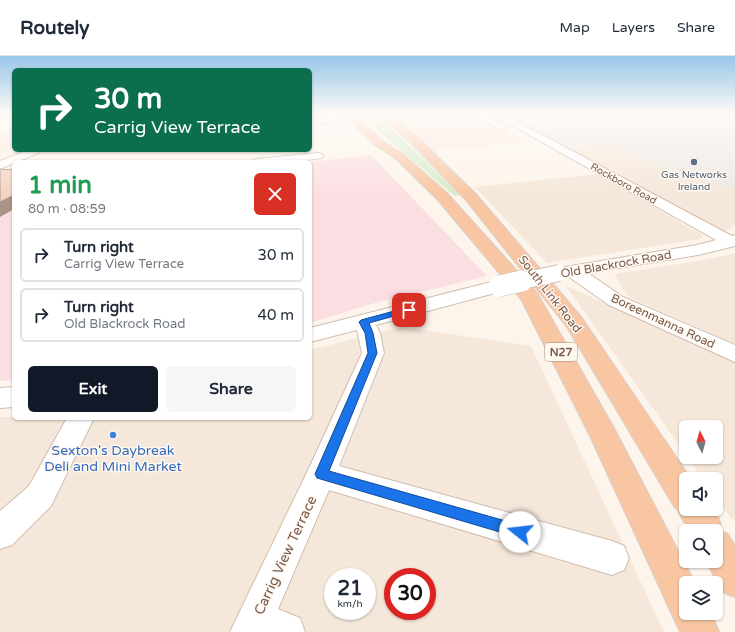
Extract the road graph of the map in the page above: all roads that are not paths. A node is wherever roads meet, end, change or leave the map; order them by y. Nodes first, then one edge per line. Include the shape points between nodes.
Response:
1 (376, 141) edge
2 (415, 141) edge
3 (546, 141) edge
4 (31, 152) edge
5 (318, 156) dead end
6 (12, 160) edge
7 (12, 160) edge
8 (277, 160) edge
9 (0, 165) edge
10 (0, 170) edge
11 (12, 172) edge
12 (733, 241) edge
13 (566, 272) junction
14 (364, 322) junction
15 (312, 335) edge
16 (735, 354) edge
17 (12, 397) edge
18 (0, 398) edge
19 (80, 420) edge
20 (321, 474) junction
21 (679, 487) edge
22 (0, 533) edge
23 (723, 552) edge
24 (612, 558) dead end
25 (723, 558) edge
26 (735, 564) edge
27 (735, 579) edge
28 (679, 589) edge
29 (694, 620) edge
30 (264, 627) edge
31 (700, 632) edge

1 - 28 highway, N27 via 400,157 442,196 530,297 604,436
2 - 21 highway, South Link Road / N27 via 470,196 575,323
3 - 12 street, Rockboro Road
4 - 6 street
5 - 8 street
7 - 9 street
10 - 11 street
12 - 13 street, Old Blackrock Road via 698,250
13 - 14 street, Old Blackrock Road, bridge via 499,286
13 - 16 street, Boreenmanna Road via 616,301
14 - 15 street, Old Blackrock Road
14 - 20 street, Carrig View Terrace via 373,353
17 - 18 street
19 - 22 street via 40,496
20 - 24 street
20 - 30 street, Carrig View Terrace
23 - 26 street
25 - 27 highway
29 - 31 highway

